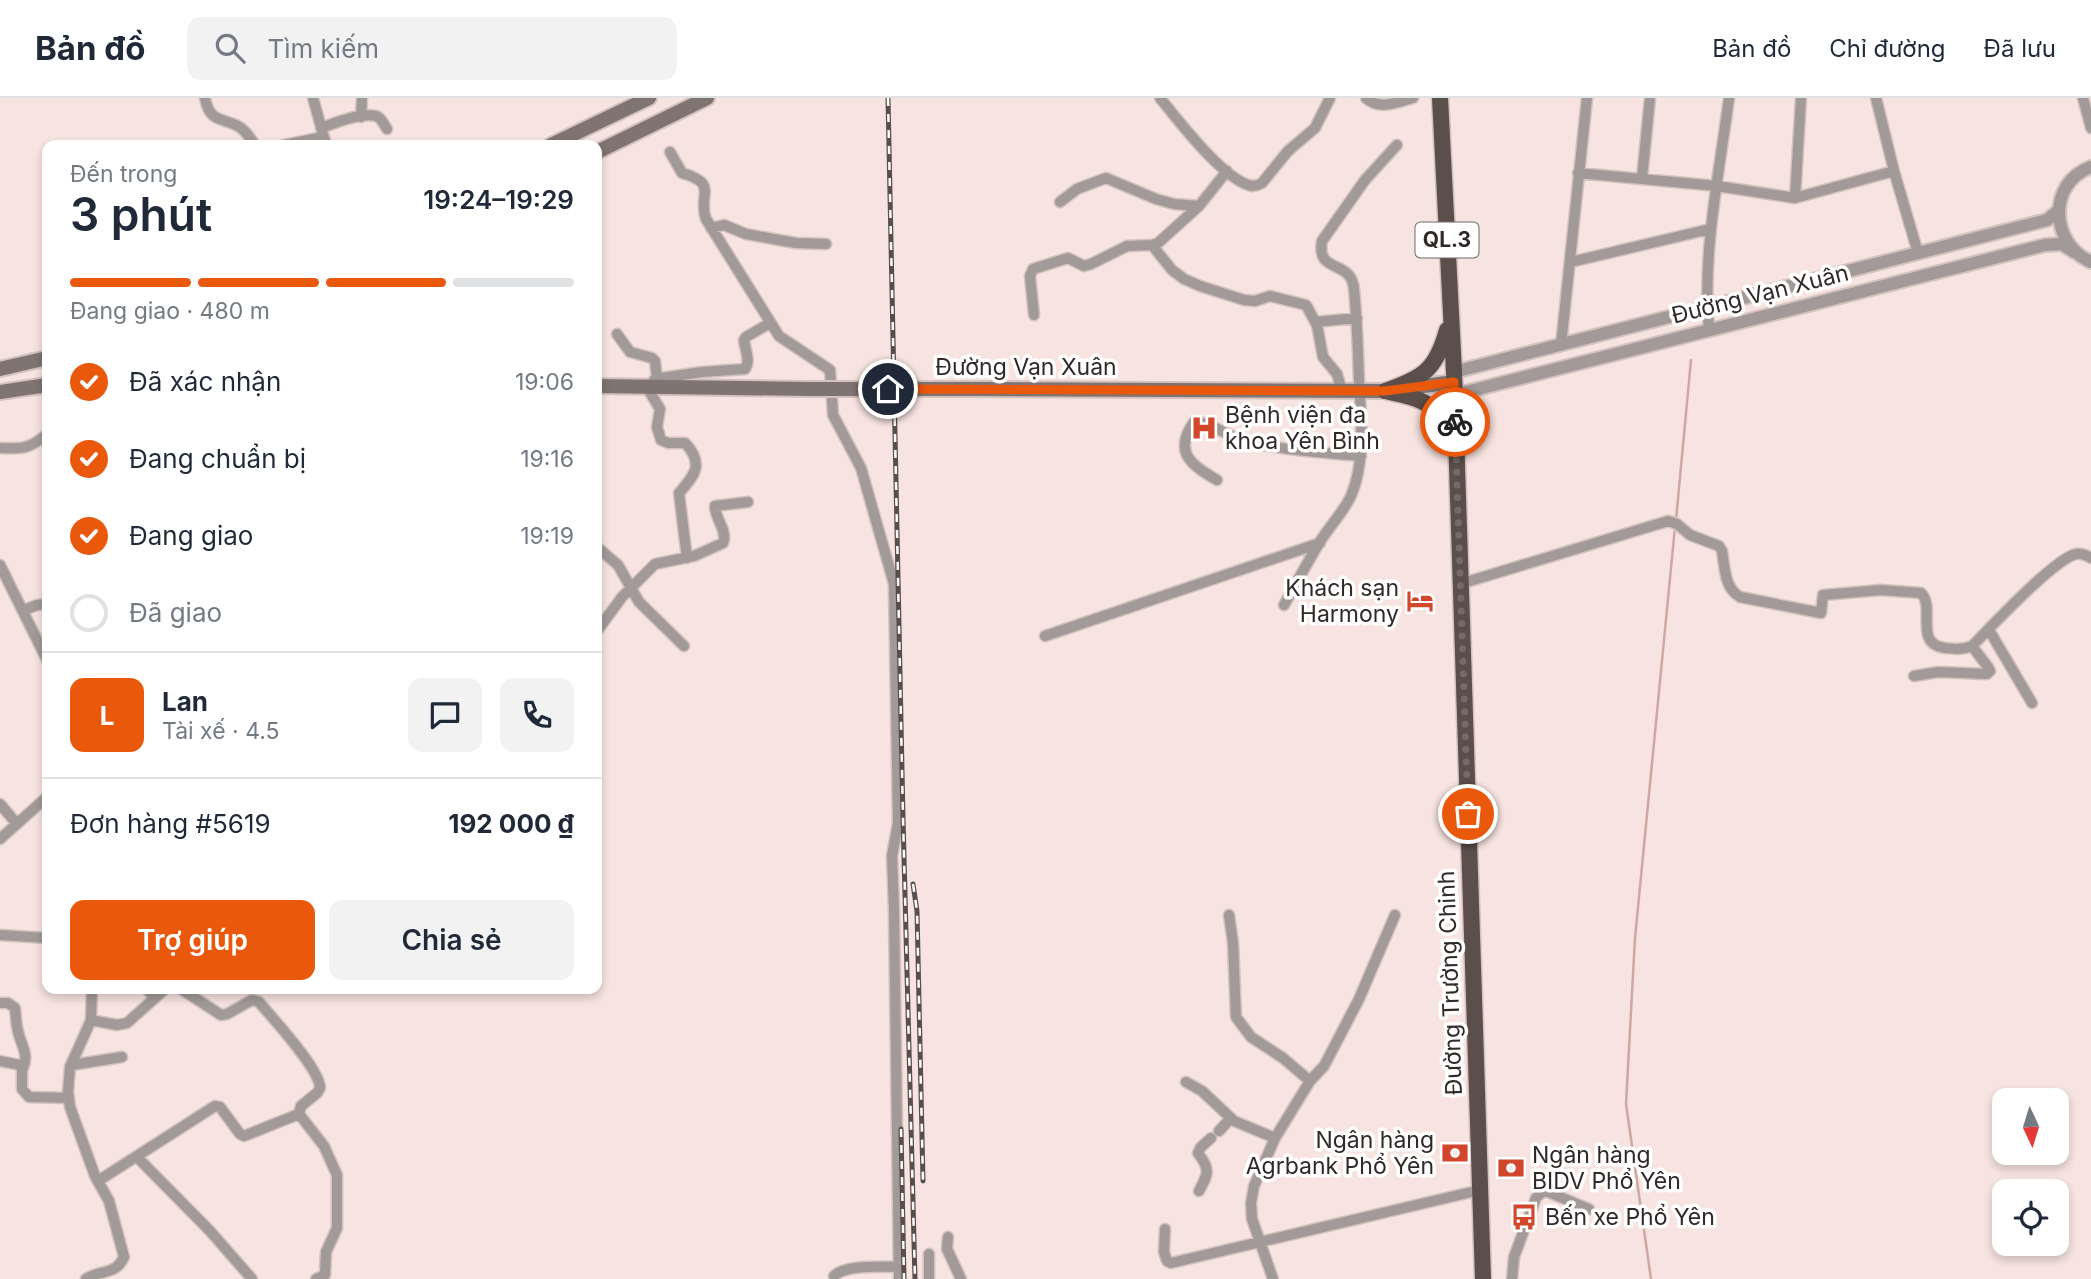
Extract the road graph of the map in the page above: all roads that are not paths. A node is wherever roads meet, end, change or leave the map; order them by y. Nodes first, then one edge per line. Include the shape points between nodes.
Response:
1 (205, 98) edge
2 (313, 98) edge
3 (362, 98) edge
4 (649, 98) edge
5 (708, 98) edge
6 (1160, 98) edge
7 (1330, 98) edge
8 (1366, 98) edge
9 (1413, 98) edge
10 (1440, 98) edge
11 (1587, 98) edge
12 (1650, 98) edge
13 (1729, 98) edge
14 (1801, 98) edge
15 (1876, 98) edge
16 (2083, 98) edge
17 (361, 117) junction
18 (2091, 128) edge
19 (387, 129) dead end
20 (323, 137) edge
21 (252, 140) edge
22 (561, 140) edge
23 (1396, 145) dead end
24 (602, 150) edge
25 (670, 152) dead end
26 (2091, 167) edge
27 (1227, 171) junction
28 (1894, 172) junction
29 (1578, 173) junction
30 (1642, 178) junction
31 (1717, 186) junction
32 (1795, 198) junction
33 (1060, 202) dead end
34 (1199, 206) junction
35 (2058, 211) junction
36 (711, 228) junction
37 (1710, 229) junction
38 (826, 244) dead end
39 (1152, 245) junction
40 (2074, 252) junction
41 (1918, 253) junction
42 (1571, 262) junction
43 (2091, 262) edge
44 (1707, 307) junction
45 (1034, 314) dead end
46 (1451, 314) junction
47 (1357, 317) junction
48 (1315, 321) junction
49 (770, 323) junction
50 (1709, 330) junction
51 (617, 334) dead end
52 (1561, 345) junction
53 (42, 359) edge
54 (0, 369) edge
55 (653, 383) junction
56 (1454, 383) junction
57 (42, 384) edge
58 (42, 385) edge
59 (0, 386) edge
60 (602, 386) edge
61 (1342, 391) junction
62 (1360, 391) junction
63 (1385, 391) junction
64 (0, 392) edge
65 (42, 438) edge
66 (0, 448) edge
67 (1361, 456) junction
68 (1456, 472) junction
69 (1217, 480) dead end
70 (748, 502) dead end
71 (1320, 543) junction
72 (602, 551) edge
73 (687, 558) junction
74 (2091, 558) edge
75 (0, 565) edge
76 (1460, 584) junction
77 (631, 587) junction
78 (42, 604) edge
79 (1284, 605) dead end
80 (23, 610) junction
81 (602, 625) edge
82 (1989, 630) junction
83 (1045, 636) dead end
84 (684, 646) dead end
85 (1972, 646) junction
86 (42, 650) edge
87 (1914, 676) dead end
88 (2032, 703) dead end
89 (42, 802) edge
90 (0, 804) edge
91 (17, 824) junction
92 (0, 839) edge
93 (1229, 915) dead end
94 (1395, 915) dead end
95 (0, 935) edge
96 (42, 938) edge
97 (92, 994) edge
98 (151, 994) edge
99 (159, 994) edge
100 (188, 994) edge
101 (154, 998) junction
102 (0, 1003) edge
103 (91, 1020) junction
104 (122, 1056) dead end
105 (0, 1061) edge
106 (72, 1065) junction
107 (22, 1070) junction
108 (1310, 1081) junction
109 (1186, 1082) dead end
110 (69, 1098) junction
111 (299, 1114) junction
112 (1230, 1119) junction
113 (1275, 1138) junction
114 (137, 1157) junction
115 (98, 1181) junction
116 (1480, 1190) junction
117 (1199, 1191) dead end
118 (1589, 1209) dead end
119 (1165, 1229) dead end
120 (948, 1237) dead end
121 (1258, 1241) junction
122 (929, 1254) dead end
123 (899, 1267) junction
124 (834, 1276) dead end
125 (86, 1279) edge
126 (252, 1279) edge
127 (316, 1279) edge
128 (899, 1279) edge
129 (929, 1279) edge
130 (961, 1279) edge
131 (1273, 1279) edge
132 (1483, 1279) edge
133 (1512, 1279) edge

1 - 21 street via 212,115 240,126
2 - 20 street
3 - 17 street
4 - 22 main road
5 - 24 main road
6 - 27 street
7 - 27 street via 1315,128 1262,183 1250,186
8 - 9 street via 1384,106
10 - 46 highway, Đường Trường Chinh / QL.3
11 - 29 street
12 - 30 street
13 - 31 street
14 - 32 street
15 - 28 street
16 - 18 street
17 - 19 street via 376,116
17 - 20 street via 351,118
23 - 47 street via 1364,180 1322,242 1322,257 1351,277
25 - 36 street via 682,173 703,183 704,215
26 - 35 street via 2071,180
27 - 34 street
28 - 32 street
28 - 41 street
29 - 30 street
29 - 42 street
30 - 31 street
31 - 32 street
31 - 37 street
33 - 34 street via 1106,178 1156,199
34 - 39 street
35 - 40 street via 2065,240
35 - 41 street, Đường Vạn Xuân via 2047,219
36 - 38 street via 724,225 746,234
36 - 49 street
37 - 42 street
37 - 44 street
39 - 45 street via 1127,246 1084,266 1068,258 1033,270
39 - 48 street via 1184,279 1244,300 1270,296 1297,302 1306,305
40 - 43 street
40 - 50 street, Đường Vạn Xuân via 2062,244 2045,245
41 - 44 street, Đường Vạn Xuân
42 - 52 street
44 - 50 street
44 - 52 street, Đường Vạn Xuân
46 - 56 highway, Đường Trường Chinh / QL.3
46 - 63 highway via 1440,353 1429,369 1419,378
47 - 48 street
47 - 62 street
48 - 61 street via 1323,357 1337,374
49 - 55 street via 744,340 745,369 702,372
49 - 123 street via 785,342 830,370 833,415 861,468 895,593 898,823 892,856
50 - 56 street, Đường Vạn Xuân
51 - 55 street via 630,352 655,361
52 - 56 street, Đường Vạn Xuân
53 - 54 main road
55 - 60 main road, Đường Vạn Xuân
55 - 61 main road, Đường Vạn Xuân, bridge via 808,389
55 - 73 street via 661,440 685,443 696,463 679,493
56 - 63 main road, Đường Vạn Xuân
56 - 68 highway, Đường Trường Chinh / QL.3
57 - 59 main road
58 - 64 main road
61 - 62 main road, Đường Vạn Xuân
62 - 63 main road, Đường Vạn Xuân
62 - 67 street
63 - 68 highway via 1427,403 1440,414
65 - 66 street via 25,448
67 - 69 street via 1241,439 1194,422 1186,453 1190,463
67 - 71 street via 1350,496
68 - 76 highway, Đường Trường Chinh / QL.3
70 - 73 street via 715,506 725,541
71 - 79 street
71 - 83 street
72 - 77 street via 618,565
73 - 77 street via 654,564
74 - 82 street via 2073,555 2043,576
75 - 80 street
76 - 85 street via 1663,521 1720,546 1728,587 1740,597 1821,613 1824,596 1881,590 1921,593 1933,645 1959,650
76 - 116 highway, Đường Trường Chinh / QL.3
77 - 81 street
77 - 84 street via 639,602
78 - 80 street
80 - 86 street
82 - 85 street
82 - 88 street
85 - 87 street via 1988,667 1987,674
89 - 91 street
90 - 91 street
91 - 92 street
93 - 108 street via 1236,1017 1251,1037
94 - 108 street via 1334,1048
95 - 96 street
97 - 103 street
98 - 101 street
99 - 101 street
100 - 111 street via 221,1014 252,1000 260,1002 320,1082 317,1093 301,1105
101 - 103 street via 122,1025
102 - 107 street via 15,1009 26,1063
103 - 106 street
104 - 106 street
105 - 107 street via 20,1065
106 - 110 street
107 - 110 street via 22,1090 29,1097
108 - 113 street
109 - 112 street
110 - 115 street
111 - 114 street via 244,1136 218,1105
111 - 127 street via 324,1146 338,1184 336,1234 326,1251 325,1275
112 - 113 street
112 - 117 street via 1199,1151 1208,1174
113 - 121 street via 1251,1203
114 - 115 street
114 - 126 street
115 - 125 street via 109,1201 124,1257 115,1270
116 - 121 street
116 - 132 highway, Đường Trường Chinh / QL.3
118 - 133 street via 1548,1192 1539,1194 1514,1257
119 - 121 street via 1164,1252 1171,1264
120 - 130 street via 947,1249
121 - 131 street
122 - 129 street
123 - 124 street via 839,1271
123 - 128 street

